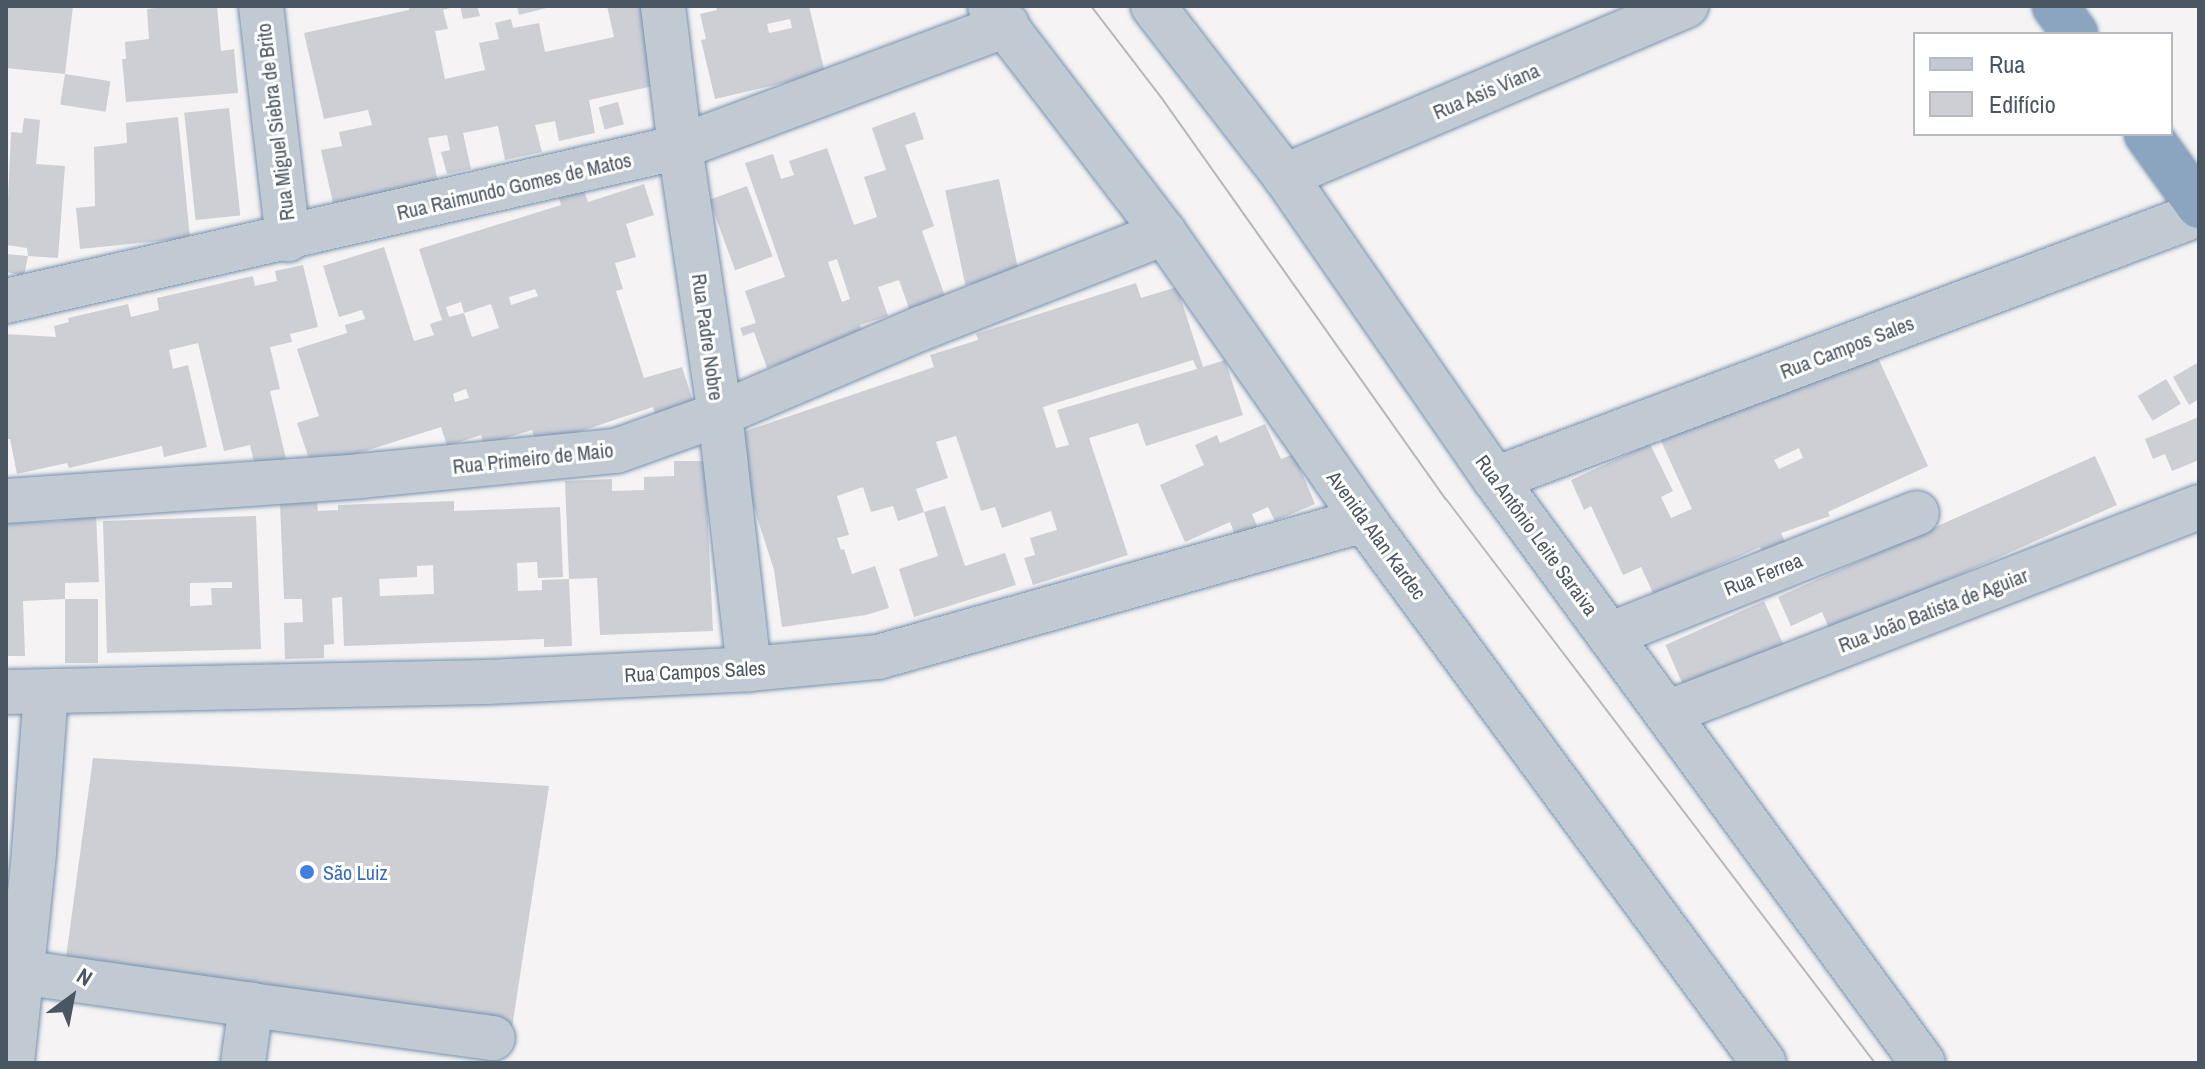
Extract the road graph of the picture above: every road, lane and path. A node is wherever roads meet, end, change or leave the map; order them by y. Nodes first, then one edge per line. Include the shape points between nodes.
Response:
1 (261, 6) edge
2 (663, 6) edge
3 (1153, 6) edge
4 (1686, 6) edge
5 (2055, 6) edge
6 (999, 15) edge
7 (2074, 32) edge
8 (2148, 136) edge
9 (680, 147) junction
10 (1285, 176) junction
11 (2199, 206) edge
12 (2199, 214) edge
13 (1164, 233) junction
14 (288, 239) junction
15 (6, 301) edge
16 (720, 414) junction
17 (1495, 479) junction
18 (6, 501) edge
19 (2199, 507) edge
20 (1917, 513) dead end
21 (1364, 520) junction
22 (1609, 635) junction
23 (749, 669) junction
24 (26, 692) edge
25 (1667, 713) junction
26 (20, 851) edge
27 (14, 971) edge
28 (251, 1005) junction
29 (493, 1038) dead end
30 (12, 1063) edge
31 (243, 1063) edge
32 (1764, 1063) edge
33 (1923, 1063) edge

1 - 14 street, Rua Miguel Siebra de Brito
2 - 9 street, Rua Padre Nobre
3 - 10 street, Rua Antônio Leite Saraiva
4 - 10 street, Rua Asis Viana
5 - 7 highway
6 - 9 street, Rua Raimundo Gomes de Matos
6 - 13 street, Avenida Alan Kardec
8 - 11 highway
9 - 14 street, Rua Raimundo Gomes de Matos
9 - 16 street, Rua Padre Nobre
10 - 17 street, Rua Antônio Leite Saraiva
12 - 17 street, Rua Campos Sales
13 - 16 street, Rua Primeiro de Maio
13 - 21 street, Avenida Alan Kardec
14 - 15 street, Rua Raimundo Gomes de Matos
16 - 18 street, Rua Primeiro de Maio via 616,451 360,476
16 - 23 street, Rua Padre Nobre
17 - 22 street, Rua Antônio Leite Saraiva
19 - 25 street, Rua João Batista de Aguiar
20 - 22 street, Rua Ferrea
21 - 23 street, Rua Campos Sales via 878,657
21 - 32 street, Avenida Alan Kardec
22 - 25 street, Rua Antônio Leite Saraiva
23 - 24 street, Rua Campos Sales via 486,682
24 - 26 street
25 - 33 street, Rua Antônio Leite Saraiva
26 - 27 street
27 - 28 street
27 - 30 street
28 - 29 street
28 - 31 street

